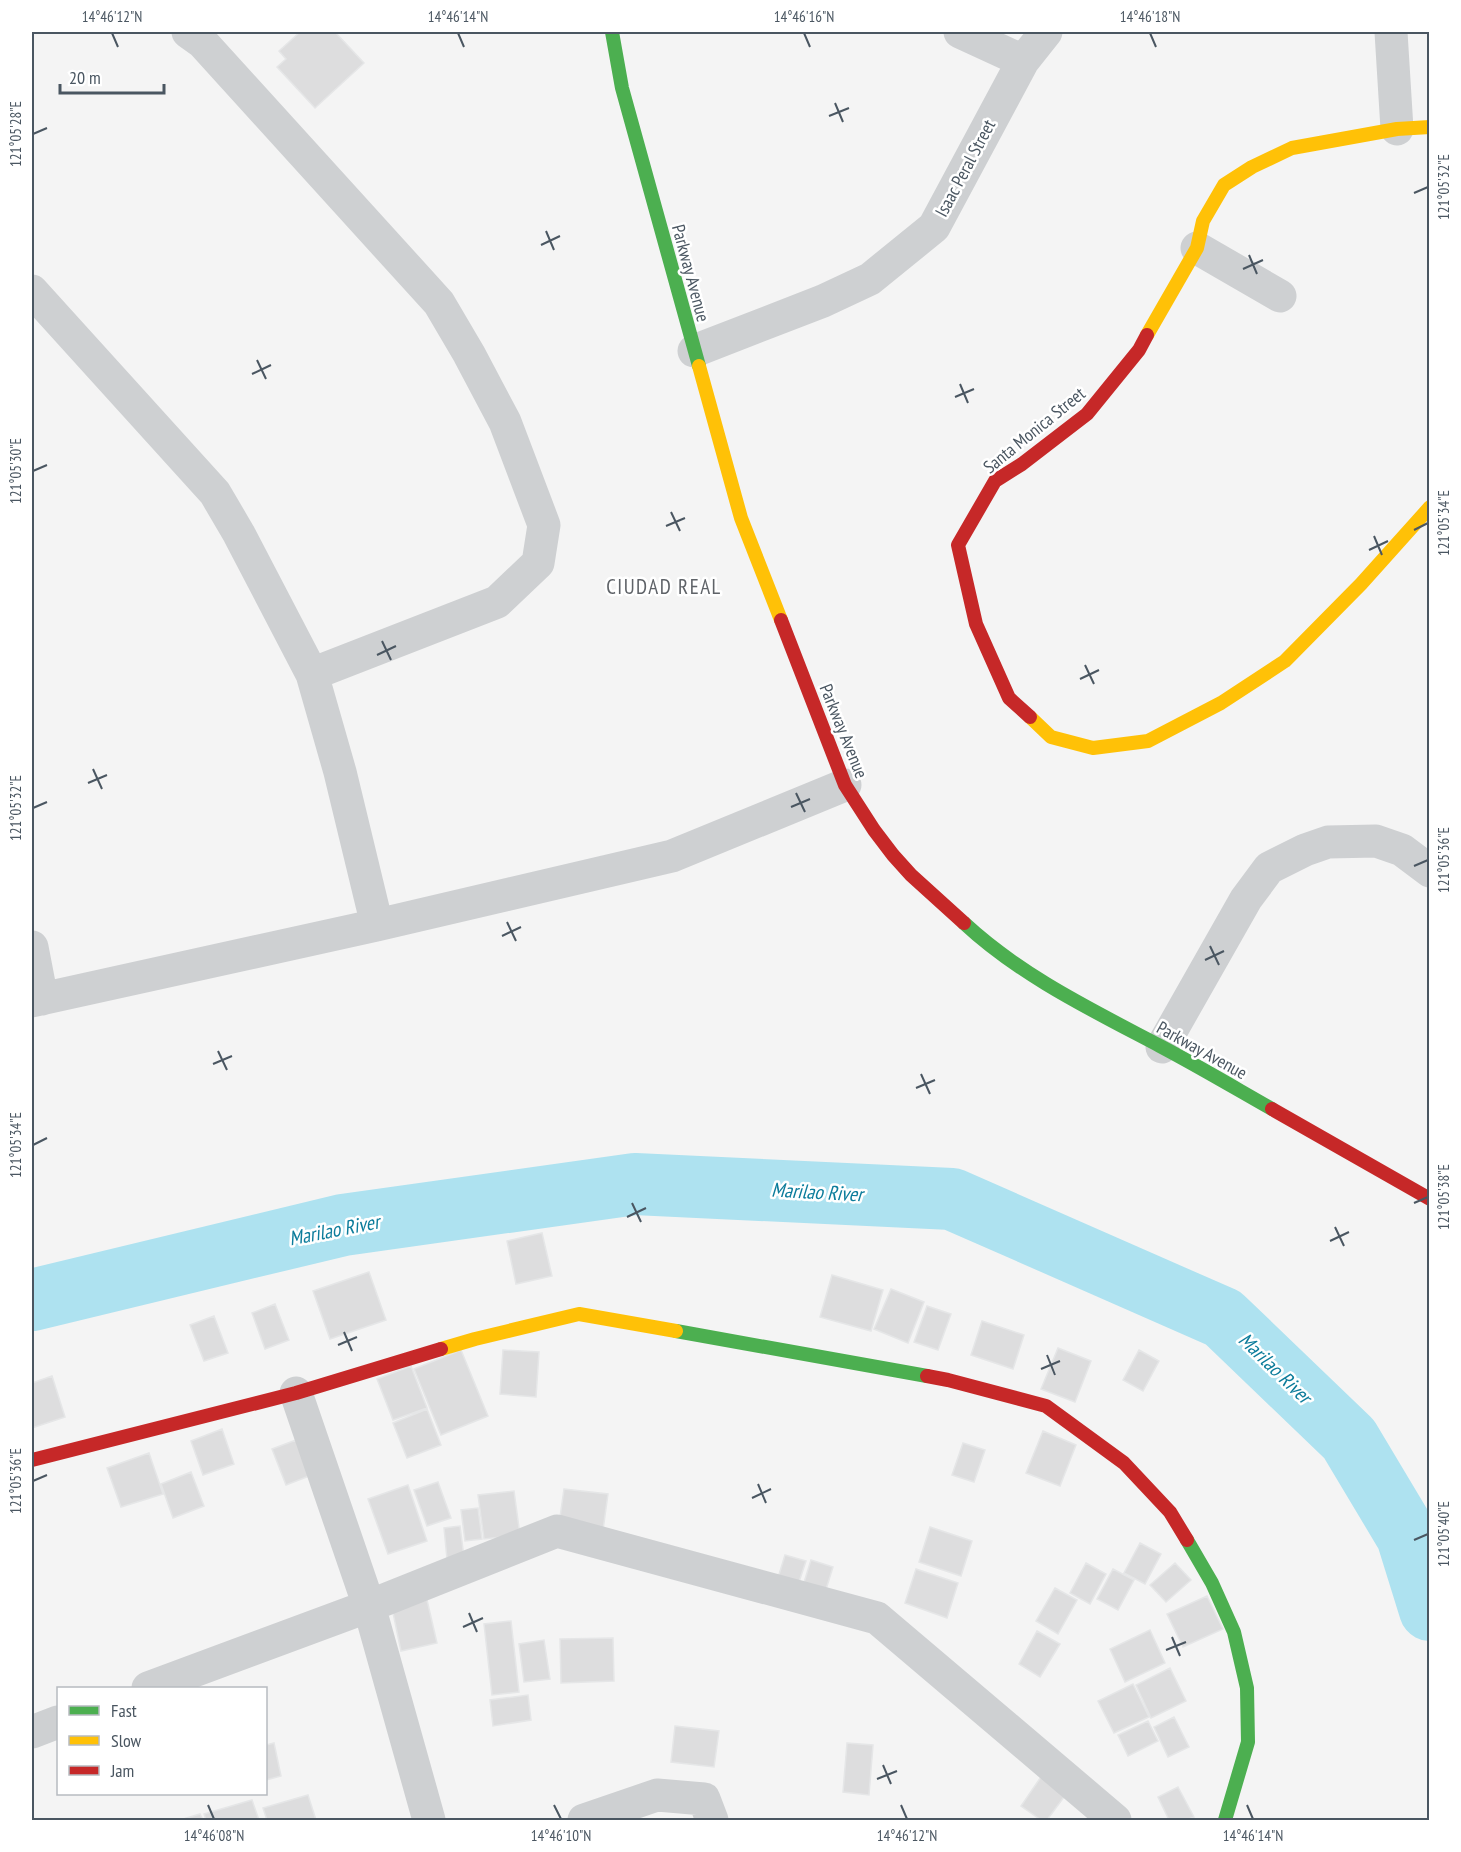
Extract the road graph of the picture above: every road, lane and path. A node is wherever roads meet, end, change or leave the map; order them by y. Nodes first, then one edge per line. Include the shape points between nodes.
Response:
1 (188, 32) edge
2 (612, 32) edge
3 (960, 32) edge
4 (1046, 32) edge
5 (1391, 32) edge
6 (1023, 62) junction
7 (1430, 127) edge
8 (1397, 129) junction
9 (1197, 248) junction
10 (32, 291) edge
11 (1280, 296) dead end
12 (694, 351) junction
13 (1430, 507) edge
14 (312, 674) junction
15 (845, 785) junction
16 (1430, 870) edge
17 (377, 925) junction
18 (32, 947) edge
19 (37, 1000) edge
20 (1162, 1047) junction
21 (1430, 1199) edge
22 (296, 1393) junction
23 (32, 1460) edge
24 (369, 1606) junction
25 (153, 1687) edge
26 (57, 1722) edge
27 (32, 1732) edge
28 (429, 1821) edge
29 (584, 1821) edge
30 (712, 1821) edge
31 (1115, 1821) edge
32 (1225, 1821) edge

1 - 14 street via 202,42 438,303 505,422 544,525 538,563 497,602
2 - 12 street, Parkway Avenue via 622,88
3 - 6 street
4 - 6 street, Isaac Peral Street
5 - 8 street
6 - 12 street, Isaac Peral Street via 934,227 870,279
7 - 8 street, Santa Monica Street
8 - 9 street, Santa Monica Street via 1292,148 1252,167 1224,185 1203,220
9 - 11 street
9 - 13 street, Santa Monica Street via 1128,364 1087,414 995,481 958,545 975,624 1010,698 1051,737 1093,748 1148,741 1221,703 1285,661
10 - 14 street via 215,493
12 - 15 street, Parkway Avenue via 741,518
14 - 17 street
15 - 17 street via 672,856
15 - 20 street, Parkway Avenue via 893,855 981,939 1063,995
16 - 20 street via 1402,850 1376,841 1328,842 1269,868 1246,898
17 - 19 street
18 - 19 street
20 - 21 street, Parkway Avenue
22 - 23 street
22 - 24 street
22 - 32 street via 579,1314 948,1380 1046,1406 1124,1463 1170,1512 1212,1583 1234,1632 1247,1688 1248,1742
24 - 25 street
24 - 28 street
24 - 31 street via 557,1531 877,1618
26 - 27 street
29 - 30 street via 657,1795 704,1799

